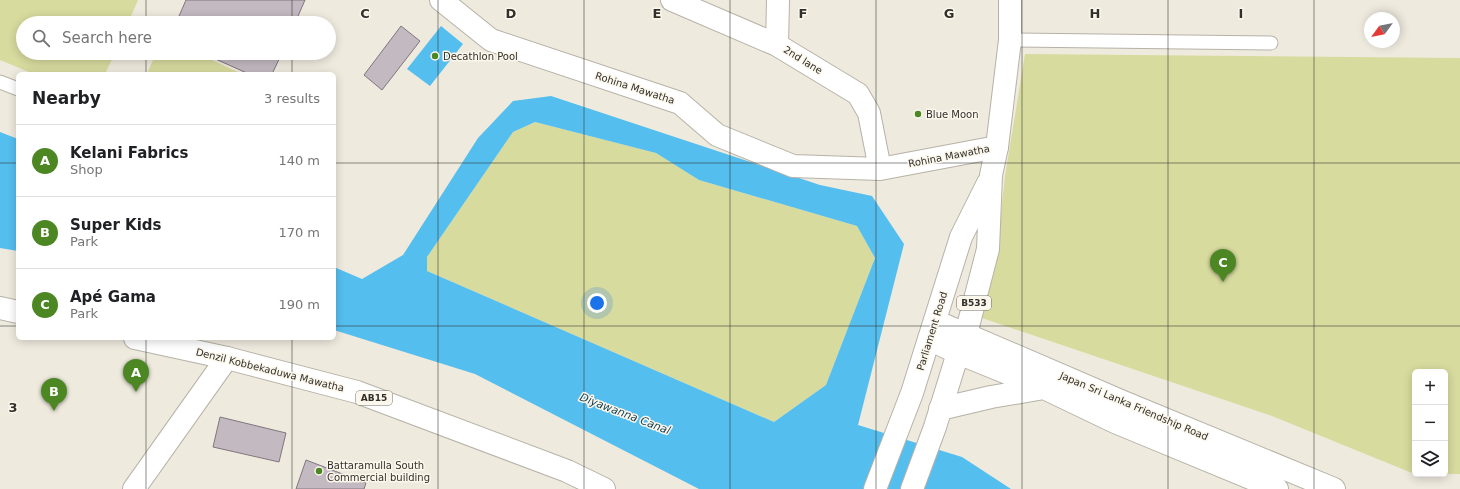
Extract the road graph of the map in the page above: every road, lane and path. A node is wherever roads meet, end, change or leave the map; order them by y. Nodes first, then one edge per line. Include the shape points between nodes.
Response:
1 (441, 0) edge
2 (672, 0) edge
3 (778, 0) edge
4 (1010, 0) edge
5 (1010, 40) junction
6 (1271, 43) dead end
7 (777, 44) junction
8 (0, 82) edge
9 (16, 88) edge
10 (997, 147) junction
11 (880, 169) junction
12 (991, 175) junction
13 (0, 308) edge
14 (16, 312) edge
15 (932, 330) junction
16 (144, 340) edge
17 (962, 344) junction
18 (227, 358) junction
19 (1044, 388) junction
20 (937, 418) junction
21 (134, 489) edge
22 (604, 489) edge
23 (875, 489) edge
24 (912, 489) edge
25 (1277, 489) edge
26 (1334, 489) edge

1 - 11 main road, Rohina Mawatha via 490,40 680,103 717,135 793,166
2 - 7 main road, 2nd lane
3 - 7 main road
4 - 5 main road, Parliament Road / B533
5 - 6 lane
5 - 10 main road, Parliament Road / B533
7 - 11 main road, 2nd lane via 858,94 869,113
8 - 9 lane
10 - 11 main road, Rohina Mawatha
10 - 12 main road, Parliament Road / B533
12 - 15 main road, Parliament Road / B533 via 961,237
12 - 17 main road, Parliament Road / B533 via 988,249
13 - 14 main road
15 - 17 main road, Japan Sri Lanka Friendship Road
15 - 23 main road, Parliament Road / B533 via 912,393
16 - 18 main road, Denzil Kobbekaduwa Mawatha / AB15
17 - 19 main road, Japan Sri Lanka Friendship Road
17 - 20 main road, Parliament Road / B533
17 - 26 main road, Japan Sri Lanka Friendship Road via 1128,404
18 - 21 main road
18 - 22 main road, Denzil Kobbekaduwa Mawatha / AB15 via 357,392 567,471
19 - 20 main road via 991,397
19 - 25 main road, Japan Sri Lanka Friendship Road via 1115,422
20 - 24 main road, Parliament Road / B533

